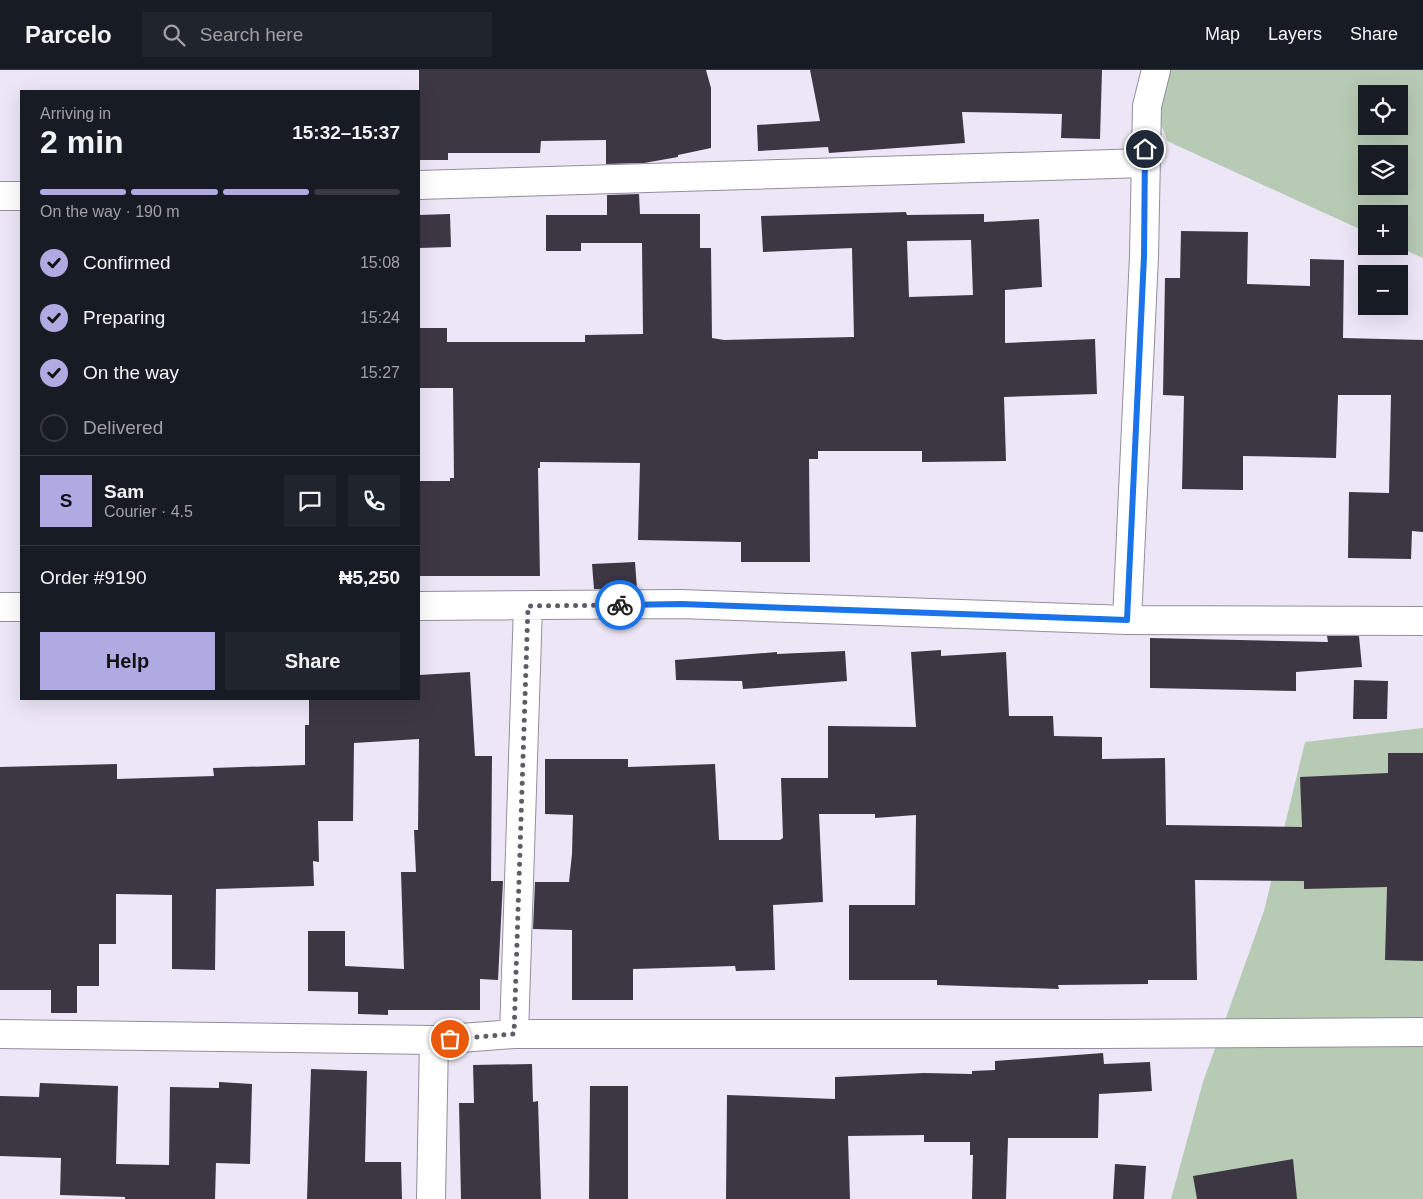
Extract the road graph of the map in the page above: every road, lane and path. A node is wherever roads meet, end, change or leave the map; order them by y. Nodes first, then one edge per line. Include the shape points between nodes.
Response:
1 (1156, 70) edge
2 (1145, 163) junction
3 (420, 185) edge
4 (0, 196) edge
5 (20, 196) edge
6 (420, 606) edge
7 (528, 606) junction
8 (20, 607) edge
9 (0, 608) edge
10 (1127, 620) junction
11 (1423, 621) edge
12 (1423, 1032) edge
13 (0, 1034) edge
14 (514, 1034) junction
15 (434, 1040) junction
16 (431, 1199) edge

1 - 2 street via 1147,106
2 - 3 street
2 - 10 street via 1144,256
4 - 5 street
6 - 7 street
7 - 10 street via 681,604
7 - 14 street
8 - 9 street
10 - 11 street
12 - 14 street
13 - 15 street
14 - 15 street
15 - 16 street

